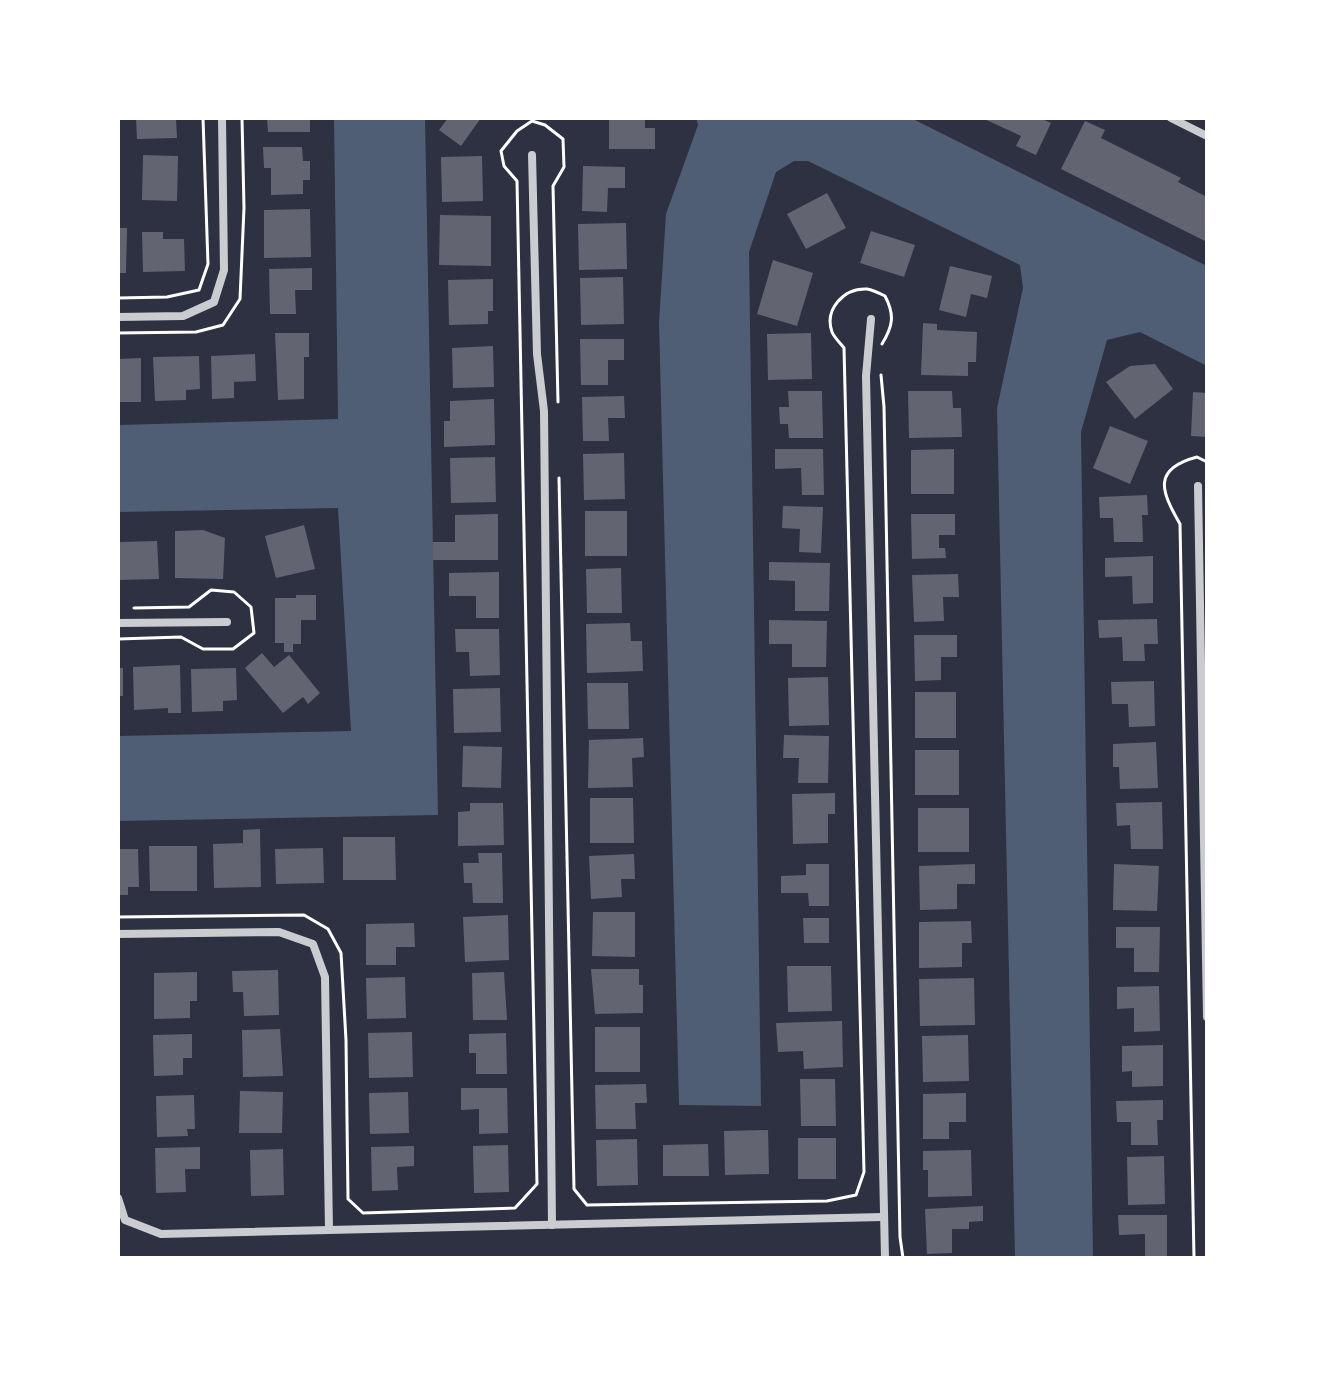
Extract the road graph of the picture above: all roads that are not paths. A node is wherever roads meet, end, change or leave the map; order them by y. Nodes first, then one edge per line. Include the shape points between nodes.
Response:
1 (222, 118) edge
2 (1171, 118) edge
3 (1207, 136) edge
4 (532, 155) dead end
5 (118, 317) edge
6 (871, 319) dead end
7 (1198, 486) dead end
8 (227, 622) dead end
9 (118, 623) edge
10 (118, 934) edge
11 (1207, 1017) edge
12 (118, 1198) edge
13 (883, 1217) junction
14 (552, 1225) junction
15 (329, 1230) junction
16 (885, 1258) edge

1 - 5 street via 224,270 214,302 183,316
2 - 3 street
4 - 14 street via 537,354 544,411
6 - 13 street via 866,376
7 - 11 street
8 - 9 street
10 - 15 street via 279,932 313,944 325,977
12 - 15 street via 125,1220 161,1234
13 - 14 street
13 - 16 street
14 - 15 street

